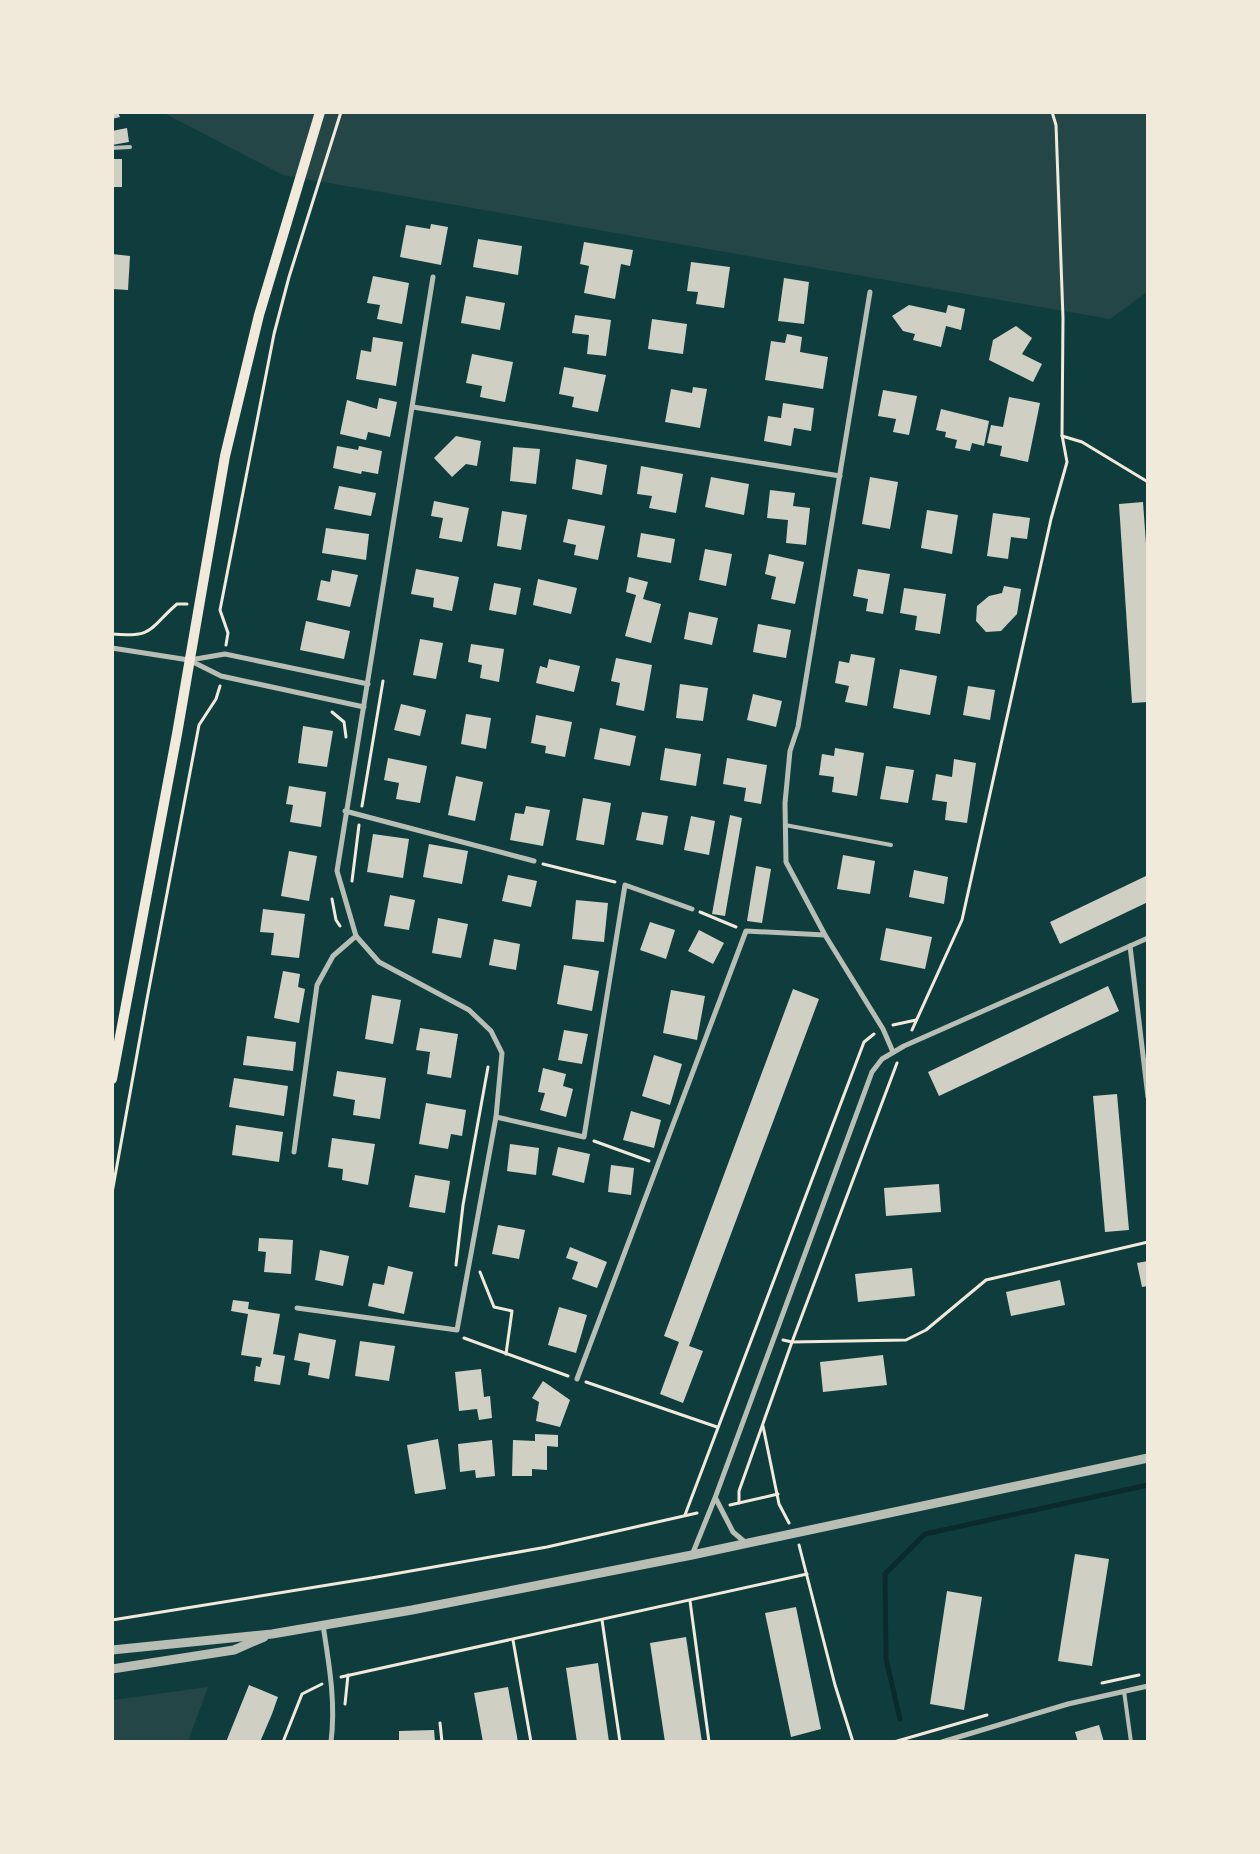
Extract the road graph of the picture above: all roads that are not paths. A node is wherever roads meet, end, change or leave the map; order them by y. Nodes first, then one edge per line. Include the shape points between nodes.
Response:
1 (320, 112) edge
2 (130, 147) dead end
3 (112, 148) edge
4 (432, 277) dead end
5 (870, 292) dead end
6 (413, 407) junction
7 (840, 476) junction
8 (112, 648) edge
9 (190, 660) junction
10 (368, 684) junction
11 (364, 706) junction
12 (345, 811) junction
13 (786, 825) junction
14 (891, 845) dead end
15 (534, 861) road end
16 (692, 909) road end
17 (824, 935) junction
18 (356, 936) junction
19 (1148, 938) edge
20 (1130, 946) junction
21 (1144, 1044) edge
22 (893, 1052) junction
23 (112, 1079) edge
24 (1148, 1097) edge
25 (496, 1117) junction
26 (294, 1152) dead end
27 (297, 1308) dead end
28 (577, 1378) dead end
29 (1148, 1458) edge
30 (715, 1498) junction
31 (746, 1543) junction
32 (692, 1555) junction
33 (323, 1625) junction
34 (272, 1634) junction
35 (113, 1650) edge
36 (112, 1669) edge
37 (1148, 1686) edge
38 (1124, 1691) junction
39 (331, 1742) edge
40 (942, 1742) edge
41 (1131, 1742) edge

1 - 9 main road via 259,315 235,413
2 - 3 lane
4 - 6 street
5 - 7 street
6 - 7 street
6 - 10 street
7 - 13 street via 798,727 790,751
8 - 9 street
9 - 10 street via 225,654
9 - 11 street via 221,676
9 - 23 main road
10 - 11 street
11 - 12 street
12 - 15 street
12 - 18 street via 337,871
13 - 14 lane
13 - 17 street via 786,862
16 - 25 street via 625,885 584,1137
17 - 22 street via 883,1029
17 - 28 street via 746,930
18 - 25 street via 379,962 469,1010 491,1031 502,1053
18 - 26 street via 333,956 317,985
19 - 20 street
20 - 21 street
20 - 22 street
21 - 24 street
22 - 30 street via 882,1059 872,1072
25 - 27 street via 457,1330
29 - 31 street
30 - 31 street via 733,1532
30 - 32 street
31 - 32 street
32 - 33 street
33 - 34 street
33 - 39 street via 334,1719
34 - 35 street
34 - 36 street via 234,1650
37 - 38 street
38 - 40 street via 1068,1704
38 - 41 lane

